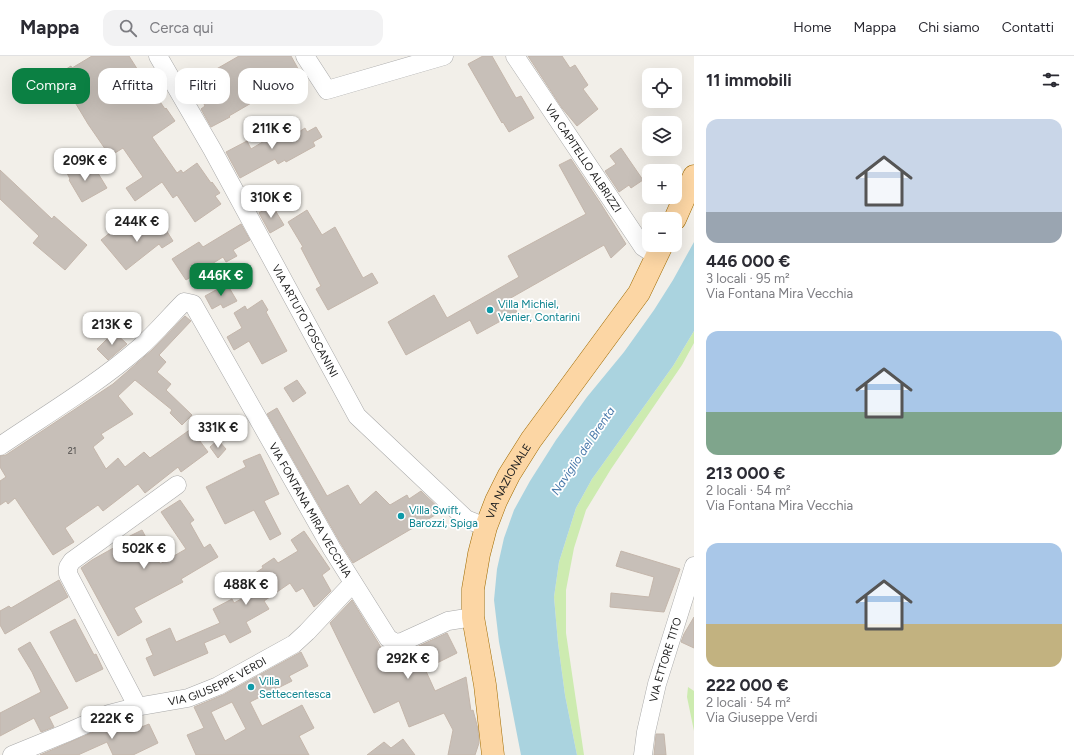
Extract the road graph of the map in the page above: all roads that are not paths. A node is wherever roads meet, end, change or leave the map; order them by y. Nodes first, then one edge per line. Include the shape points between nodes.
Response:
1 (158, 56) edge
2 (305, 56) edge
3 (444, 56) edge
4 (515, 56) edge
5 (694, 176) edge
6 (678, 212) edge
7 (642, 246) edge
8 (658, 252) edge
9 (0, 446) edge
10 (177, 486) dead end
11 (486, 527) junction
12 (694, 566) edge
13 (353, 583) junction
14 (473, 617) junction
15 (136, 707) junction
16 (12, 755) edge
17 (493, 755) edge
18 (643, 755) edge

1 - 11 street, VIA ARTUTO TOSCANINI via 212,149 357,416 466,519
2 - 3 street via 327,90
4 - 7 street, VIA CAPITELLO ALBRIZZI
5 - 6 main road
8 - 11 main road, VIA NAZIONALE via 639,293 531,440 509,475
9 - 13 street, VIA FONTANA MIRA VECCHIA via 112,370 140,347 184,302 193,304
10 - 15 street via 72,561 68,567 68,574
11 - 14 main road, VIA NAZIONALE via 473,589
12 - 18 street, VIA ETTORE TITO via 657,684
13 - 14 street, VIA FONTANA MIRA VECCHIA via 388,638 395,643 448,621
13 - 15 street, VIA GIUSEPPE VERDI via 294,644 218,686 188,698
14 - 17 main road, VIA NAZIONALE via 485,685
15 - 16 street, VIA GIUSEPPE VERDI via 109,714

